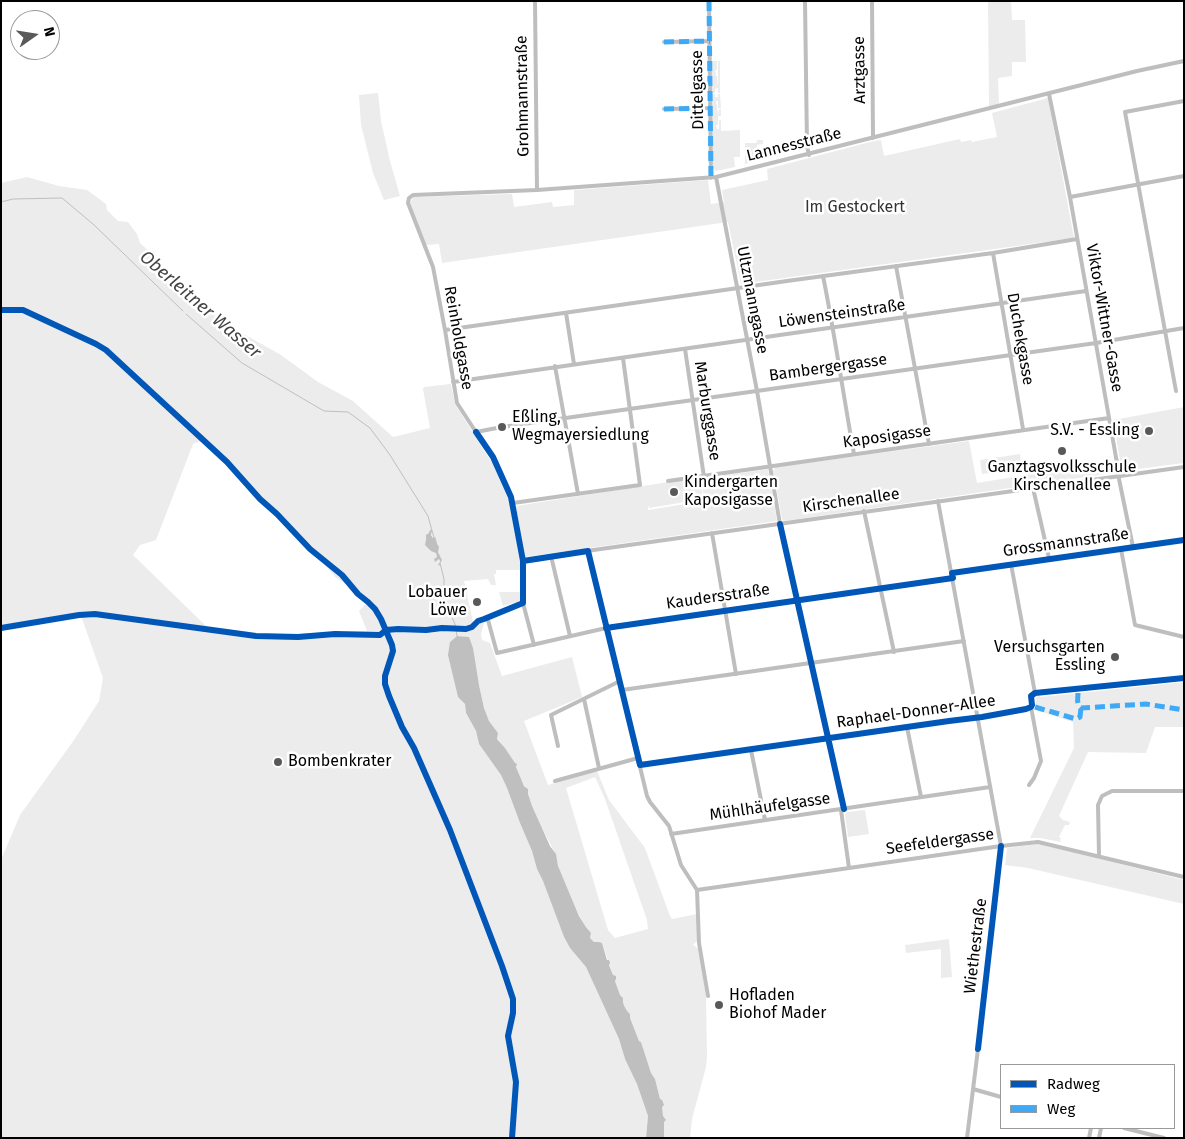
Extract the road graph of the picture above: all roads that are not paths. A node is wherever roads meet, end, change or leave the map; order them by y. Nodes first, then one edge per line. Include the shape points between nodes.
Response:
1 (535, 1) edge
2 (709, 1) edge
3 (805, 1) edge
4 (872, 1) edge
5 (710, 41) junction
6 (664, 42) dead end
7 (1184, 61) edge
8 (1049, 94) junction
9 (1184, 101) edge
10 (710, 108) junction
11 (664, 109) dead end
12 (873, 138) junction
13 (808, 155) junction
14 (1184, 176) edge
15 (714, 177) junction
16 (1138, 184) junction
17 (537, 190) junction
18 (1070, 197) junction
19 (408, 203) joint
20 (1077, 239) junction
21 (993, 253) junction
22 (896, 266) junction
23 (824, 276) junction
24 (737, 288) junction
25 (1086, 292) junction
26 (1002, 304) junction
27 (566, 313) junction
28 (906, 318) junction
29 (833, 328) junction
30 (1184, 328) edge
31 (445, 330) junction
32 (1165, 332) junction
33 (747, 340) junction
34 (1096, 343) junction
35 (685, 349) junction
36 (1011, 355) junction
37 (623, 358) junction
38 (574, 364) junction
39 (556, 366) junction
40 (916, 369) junction
41 (840, 379) junction
42 (453, 382) junction
43 (757, 391) junction
44 (1176, 391) dead end
45 (693, 400) junction
46 (630, 409) junction
47 (565, 418) junction
48 (1109, 418) junction
49 (1023, 429) junction
50 (476, 432) junction
51 (929, 444) junction
52 (854, 454) junction
53 (770, 467) junction
54 (1184, 467) edge
55 (704, 477) junction
56 (1119, 477) junction
57 (668, 481) dead end
58 (1033, 488) junction
59 (578, 494) junction
60 (938, 501) junction
61 (513, 503) junction
62 (864, 511) junction
63 (780, 524) junction
64 (712, 533) junction
65 (1184, 540) edge
66 (1133, 547) junction
67 (1121, 549) junction
68 (588, 551) junction
69 (551, 556) junction
70 (1050, 558) junction
71 (523, 561) junction
72 (1011, 564) junction
73 (952, 576) junction
74 (880, 588) junction
75 (797, 600) junction
76 (523, 603) junction
77 (724, 610) junction
78 (606, 628) junction
79 (570, 636) junction
80 (1184, 637) edge
81 (964, 641) junction
82 (534, 645) junction
83 (894, 652) junction
84 (811, 664) junction
85 (736, 674) junction
86 (1184, 678) edge
87 (620, 681) junction
88 (622, 690) junction
89 (1035, 693) junction
90 (584, 699) junction
91 (1031, 707) junction
92 (978, 717) junction
93 (907, 727) junction
94 (828, 739) junction
95 (558, 746) dead end
96 (751, 750) junction
97 (638, 758) junction
98 (640, 765) junction
99 (599, 768) junction
100 (555, 782) dead end
101 (1029, 785) dead end
102 (990, 787) junction
103 (1184, 791) edge
104 (921, 797) junction
105 (842, 810) junction
106 (765, 820) junction
107 (671, 834) junction
108 (1001, 846) junction
109 (1099, 856) junction
110 (849, 868) junction
111 (1184, 877) edge
112 (697, 890) junction
113 (708, 996) dead end
114 (978, 1049) dead end
115 (973, 1089) junction
116 (1000, 1097) edge
117 (1128, 1129) edge
118 (967, 1138) edge
119 (1164, 1138) edge

1 - 17 street, Grohmannstraße
2 - 5 street, Dittelgasse
3 - 13 street
4 - 12 street, Arztgasse
5 - 6 street
5 - 10 street, Dittelgasse
7 - 8 street, Lannesstraße
8 - 12 street, Lannesstraße
8 - 18 street, Viktor-Wittner-Gasse
9 - 16 street via 1125,112
10 - 11 street
10 - 15 street, Dittelgasse
12 - 13 street, Lannesstraße
13 - 15 street, Lannesstraße
14 - 16 street
15 - 17 street, Lannesstraße
15 - 24 street, Ultzmanngasse
16 - 18 street
16 - 32 street
17 - 19 street, Lannesstraße via 413,195
18 - 20 street, Viktor-Wittner-Gasse
19 - 31 street, Reinholdgasse via 432,267
20 - 21 street
20 - 25 street, Viktor-Wittner-Gasse
21 - 22 street
21 - 26 street, Duchekgasse
22 - 23 street
22 - 28 street
23 - 24 street
23 - 29 street
24 - 27 street
24 - 33 street, Ultzmanngasse
25 - 26 street, Löwensteinstraße
25 - 34 street, Viktor-Wittner-Gasse
26 - 28 street, Löwensteinstraße
26 - 36 street, Duchekgasse
27 - 31 street
27 - 38 street
28 - 29 street, Löwensteinstraße
28 - 40 street
29 - 33 street, Löwensteinstraße
29 - 41 street
30 - 32 street, Bambergergasse
31 - 42 street, Reinholdgasse
32 - 34 street, Bambergergasse
32 - 44 street
33 - 35 street, Löwensteinstraße
33 - 43 street, Ultzmanngasse
34 - 36 street, Bambergergasse
34 - 48 street, Viktor-Wittner-Gasse
35 - 37 street, Löwensteinstraße
35 - 45 street, Marburggasse
36 - 40 street, Bambergergasse
36 - 49 street, Duchekgasse
37 - 38 street, Löwensteinstraße
37 - 46 street
38 - 39 street, Löwensteinstraße
39 - 42 street, Löwensteinstraße
39 - 47 street
40 - 41 street, Bambergergasse
40 - 51 street
41 - 43 street, Bambergergasse
41 - 52 street
42 - 50 street, Reinholdgasse via 457,403
43 - 45 street, Bambergergasse
43 - 53 street, Ultzmanngasse
45 - 46 street, Bambergergasse
45 - 55 street, Marburggasse
46 - 47 street, Bambergergasse
46 - 59 street via 640,485
47 - 50 street, Bambergergasse
47 - 59 street
48 - 49 street, Kaposigasse
48 - 56 street, Viktor-Wittner-Gasse
49 - 51 street, Kaposigasse
50 - 61 street, Reinholdgasse via 493,458
51 - 52 street, Kaposigasse
52 - 53 street, Kaposigasse
53 - 55 street, Kaposigasse
53 - 63 street, Ultzmanngasse
54 - 56 street, Kirschenallee
55 - 57 street, Kaposigasse
56 - 58 street, Kirschenallee
56 - 66 street, Viktor-Wittner-Gasse
58 - 60 street, Kirschenallee
58 - 70 street
59 - 61 street
60 - 62 street, Kirschenallee
60 - 73 street
61 - 71 street, Reinholdgasse
62 - 63 street, Kirschenallee
62 - 74 street
63 - 64 street, Kirschenallee
63 - 75 street, Ultzmanngasse
64 - 68 street, Kirschenallee
64 - 77 street
65 - 66 street, Grossmannstraße
66 - 67 street, Grossmannstraße
67 - 70 street, Grossmannstraße
67 - 80 street via 1135,625
68 - 69 street, Kirschenallee
68 - 78 street
69 - 71 street, Kirschenallee
69 - 79 street
70 - 72 street, Grossmannstraße
71 - 76 street, Reinholdgasse
72 - 73 street, Grossmannstraße
72 - 89 street
73 - 74 street, Kaudersstraße
73 - 81 street
74 - 75 street, Kaudersstraße
74 - 83 street
75 - 77 street, Kaudersstraße
75 - 84 street, Ultzmanngasse
76 - 82 street, Reinholdgasse
76 - 82 street, Kaudersstraße via 488,617 488,620 497,653
77 - 78 street, Kaudersstraße
77 - 85 street
78 - 79 street, Kaudersstraße
78 - 87 street
79 - 82 street, Kaudersstraße
81 - 83 street
81 - 92 street
83 - 84 street
84 - 85 street
84 - 94 street, Ultzmanngasse
85 - 88 street
86 - 89 street
87 - 88 street
87 - 90 street
88 - 97 street
89 - 91 street via 1031,696
90 - 95 street via 551,715
90 - 99 street
91 - 92 street, Raphael-Donner-Allee
91 - 101 street via 1041,761
92 - 93 street, Raphael-Donner-Allee
92 - 102 street
93 - 94 street, Raphael-Donner-Allee
93 - 104 street
94 - 96 street, Raphael-Donner-Allee
94 - 105 street, Ultzmanngasse
96 - 98 street, Raphael-Donner-Allee
96 - 106 street
97 - 98 street
97 - 99 street
98 - 107 street via 650,802 669,826
99 - 100 street
102 - 104 street, Mühlhäufelgasse
102 - 108 street
103 - 109 street via 1112,792 1102,796 1098,806
104 - 105 street, Mühlhäufelgasse
105 - 106 street, Mühlhäufelgasse
105 - 110 street, Ultzmanngasse
106 - 107 street, Mühlhäufelgasse
107 - 112 street via 681,865
108 - 109 street, Seefeldergasse via 1038,842
108 - 110 street, Seefeldergasse
109 - 111 street, Seefeldergasse
110 - 112 street, Seefeldergasse
112 - 113 street via 699,943
114 - 115 street
115 - 116 street
115 - 118 street
117 - 119 street

